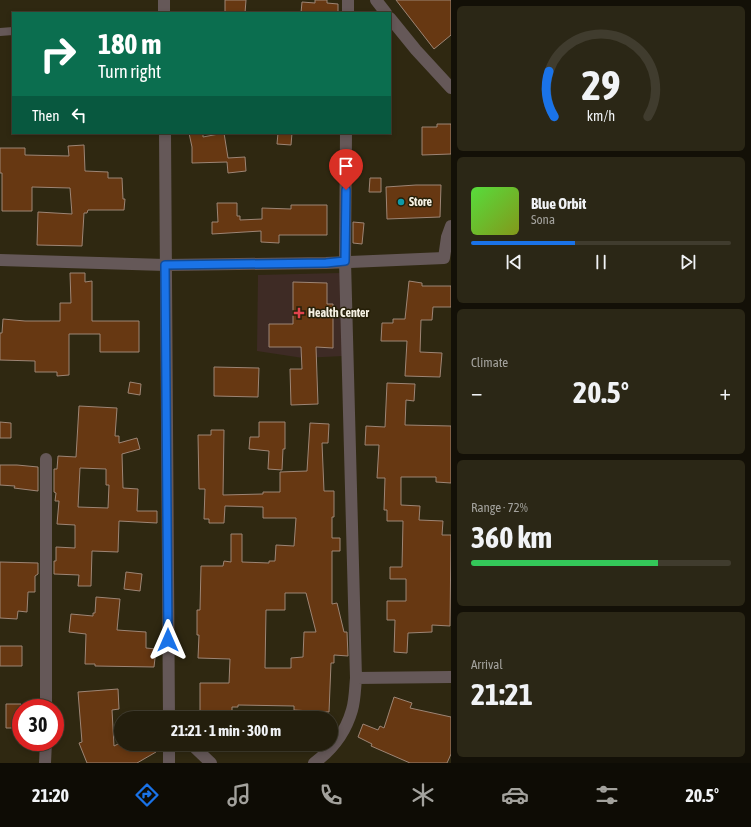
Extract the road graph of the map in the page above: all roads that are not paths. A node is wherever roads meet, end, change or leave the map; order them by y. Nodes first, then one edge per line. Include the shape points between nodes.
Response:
1 (164, 0) edge
2 (348, 0) edge
3 (376, 0) edge
4 (164, 12) edge
5 (348, 12) edge
6 (385, 12) edge
7 (391, 19) edge
8 (0, 32) edge
9 (12, 32) edge
10 (451, 88) edge
11 (164, 134) edge
12 (346, 134) edge
13 (451, 226) edge
14 (0, 260) edge
15 (345, 261) junction
16 (447, 261) edge
17 (165, 265) junction
18 (46, 459) dead end
19 (451, 677) edge
20 (356, 678) junction
21 (46, 699) edge
22 (168, 711) edge
23 (46, 751) edge
24 (169, 751) edge
25 (198, 751) edge
26 (46, 763) edge
27 (169, 763) edge
28 (211, 763) edge
29 (314, 763) edge

1 - 4 street
2 - 5 street
3 - 6 street
7 - 10 street
8 - 9 lane
11 - 17 street
12 - 15 street
13 - 16 street via 447,237
14 - 17 street
15 - 16 street
15 - 17 street
15 - 20 street
17 - 22 street
18 - 21 street
19 - 20 street
20 - 29 street via 352,710 340,737
23 - 26 street
24 - 27 street
25 - 28 street

